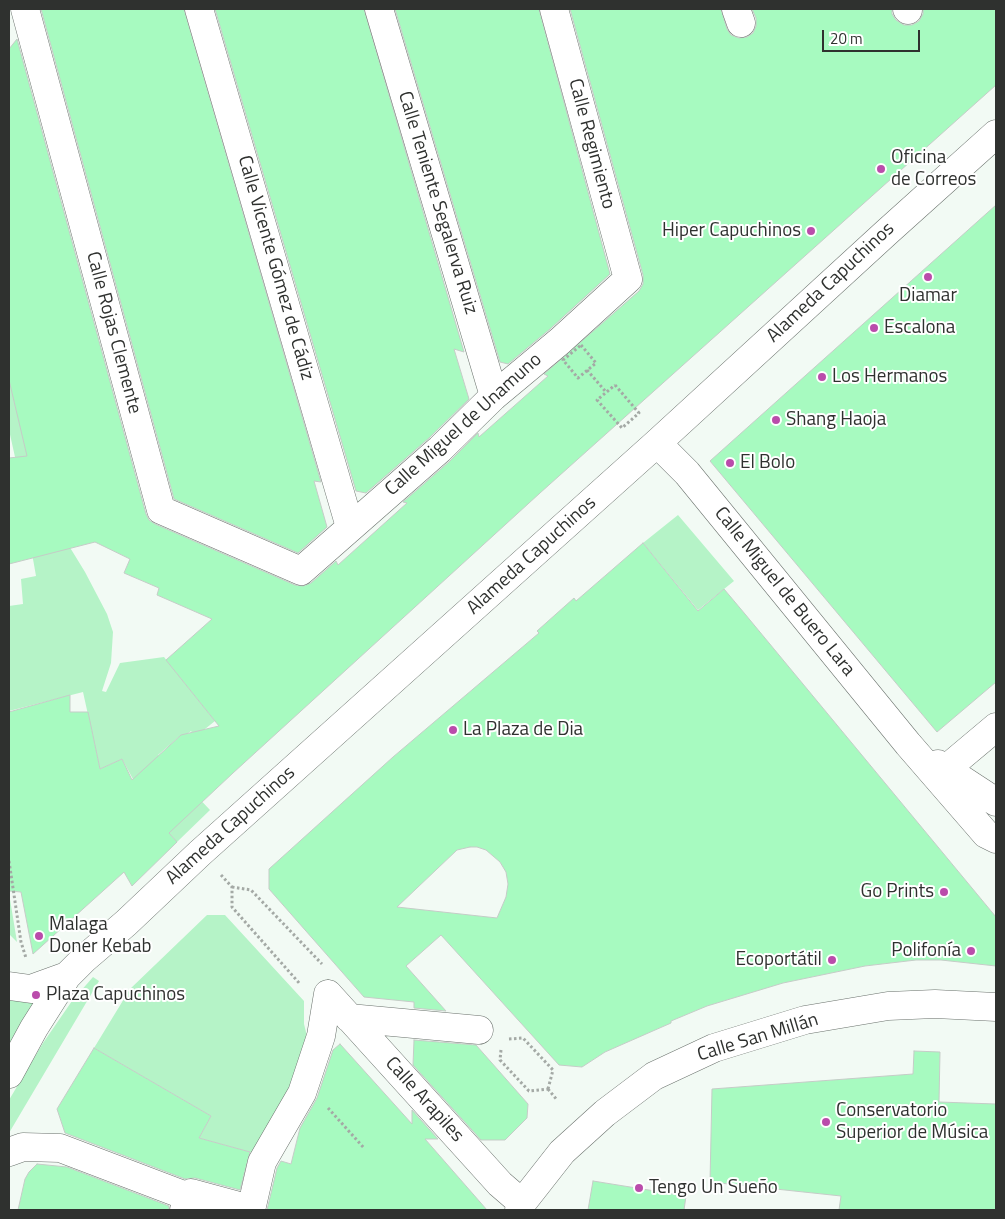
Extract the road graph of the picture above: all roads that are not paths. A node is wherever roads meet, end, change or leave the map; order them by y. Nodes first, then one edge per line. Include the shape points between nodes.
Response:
1 (25, 9) edge
2 (199, 9) edge
3 (379, 9) edge
4 (554, 9) edge
5 (996, 134) edge
6 (628, 279) joint
7 (494, 396) junction
8 (658, 443) junction
9 (350, 527) junction
10 (301, 572) joint
11 (996, 727) edge
12 (908, 744) junction
13 (946, 769) junction
14 (996, 802) edge
15 (993, 840) edge
16 (67, 976) junction
17 (9, 986) edge
18 (996, 1008) edge
19 (349, 1018) junction
20 (491, 1035) road end
21 (9, 1074) edge
22 (9, 1152) edge
23 (183, 1202) edge
24 (520, 1207) edge
25 (247, 1210) edge
26 (251, 1210) edge

1 - 10 street, Calle Rojas Clemente via 161,510
2 - 9 street, Calle Vicente Gómez de Cádiz
3 - 7 street, Calle Teniente Segalerva Ruiz
4 - 6 street, Calle Regimiento
5 - 8 street, Alameda Capuchinos
6 - 7 street, Calle Miguel de Unamuno
7 - 9 street, Calle Miguel de Unamuno via 440,449
8 - 12 street, Calle Miguel de Buero Lara via 687,473
8 - 16 street, Alameda Capuchinos
9 - 10 street, Calle Miguel de Unamuno
11 - 13 street
12 - 13 street, Calle Miguel de Buero Lara
12 - 15 street, Calle Miguel de Buero Lara
13 - 14 street, Calle Miguel de Buero Lara
16 - 17 street via 31,989
16 - 21 street
18 - 24 street, Calle San Millán via 935,1004 888,1006 806,1020 714,1048 654,1076 605,1113 562,1152
19 - 20 street
19 - 24 street, Calle Arapiles
19 - 26 street, Calle Arapiles via 328,994 321,1036 302,1093 262,1162
22 - 23 street via 24,1147 60,1148
23 - 25 street via 191,1193

